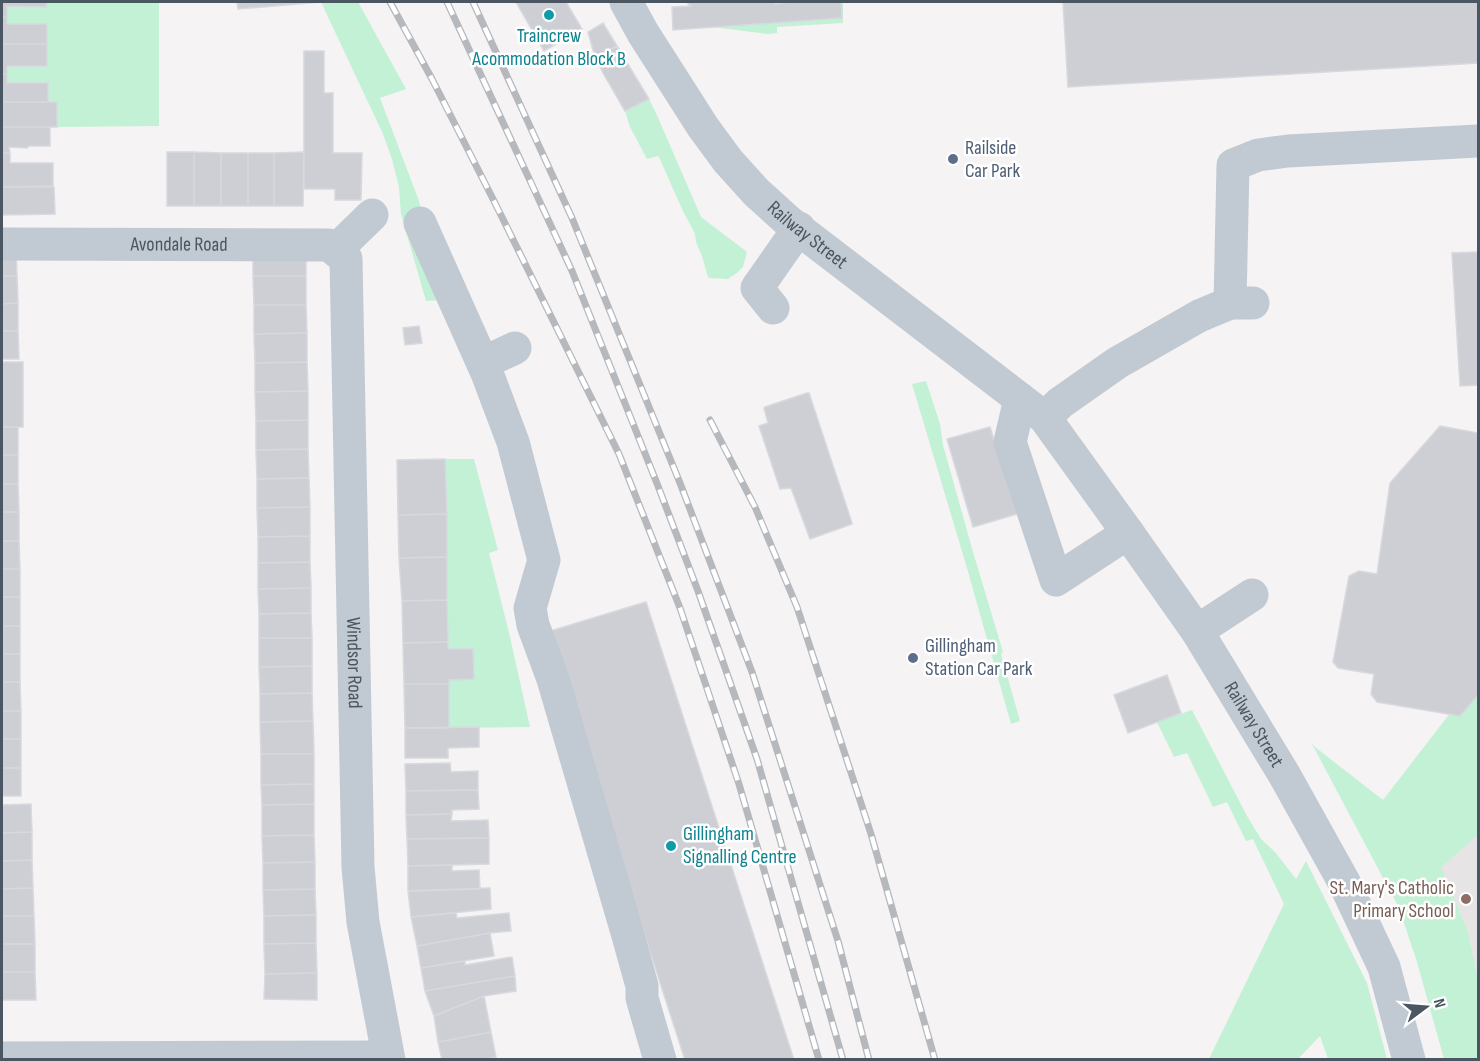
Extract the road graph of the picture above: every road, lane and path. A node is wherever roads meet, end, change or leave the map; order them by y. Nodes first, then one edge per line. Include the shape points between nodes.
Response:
1 (626, 2) edge
2 (1479, 141) edge
3 (372, 215) dead end
4 (420, 223) dead end
5 (799, 228) junction
6 (2, 244) edge
7 (341, 257) junction
8 (772, 308) dead end
9 (515, 348) dead end
10 (483, 363) junction
11 (1032, 409) junction
12 (1128, 533) junction
13 (1252, 595) dead end
14 (1197, 631) junction
15 (2, 1058) edge
16 (388, 1058) edge
17 (660, 1059) edge
18 (1408, 1059) edge

1 - 5 street, Railway Street via 687,104 728,161 756,192
2 - 11 street via 1288,151 1258,155 1233,165 1242,303 1199,316 1117,363 1060,403
3 - 7 street
4 - 10 street
5 - 8 street via 757,288
5 - 11 street, Railway Street
6 - 7 street, Avondale Road via 329,245
7 - 16 street, Windsor Road via 358,867 363,922
9 - 10 street
10 - 17 street via 513,442 543,555 530,610 533,625 553,679 624,921
11 - 12 street, Railway Street
11 - 12 street via 1010,442 1056,580
12 - 14 street, Railway Street
13 - 14 street
14 - 18 street, Railway Street via 1344,882 1384,967
15 - 16 street

